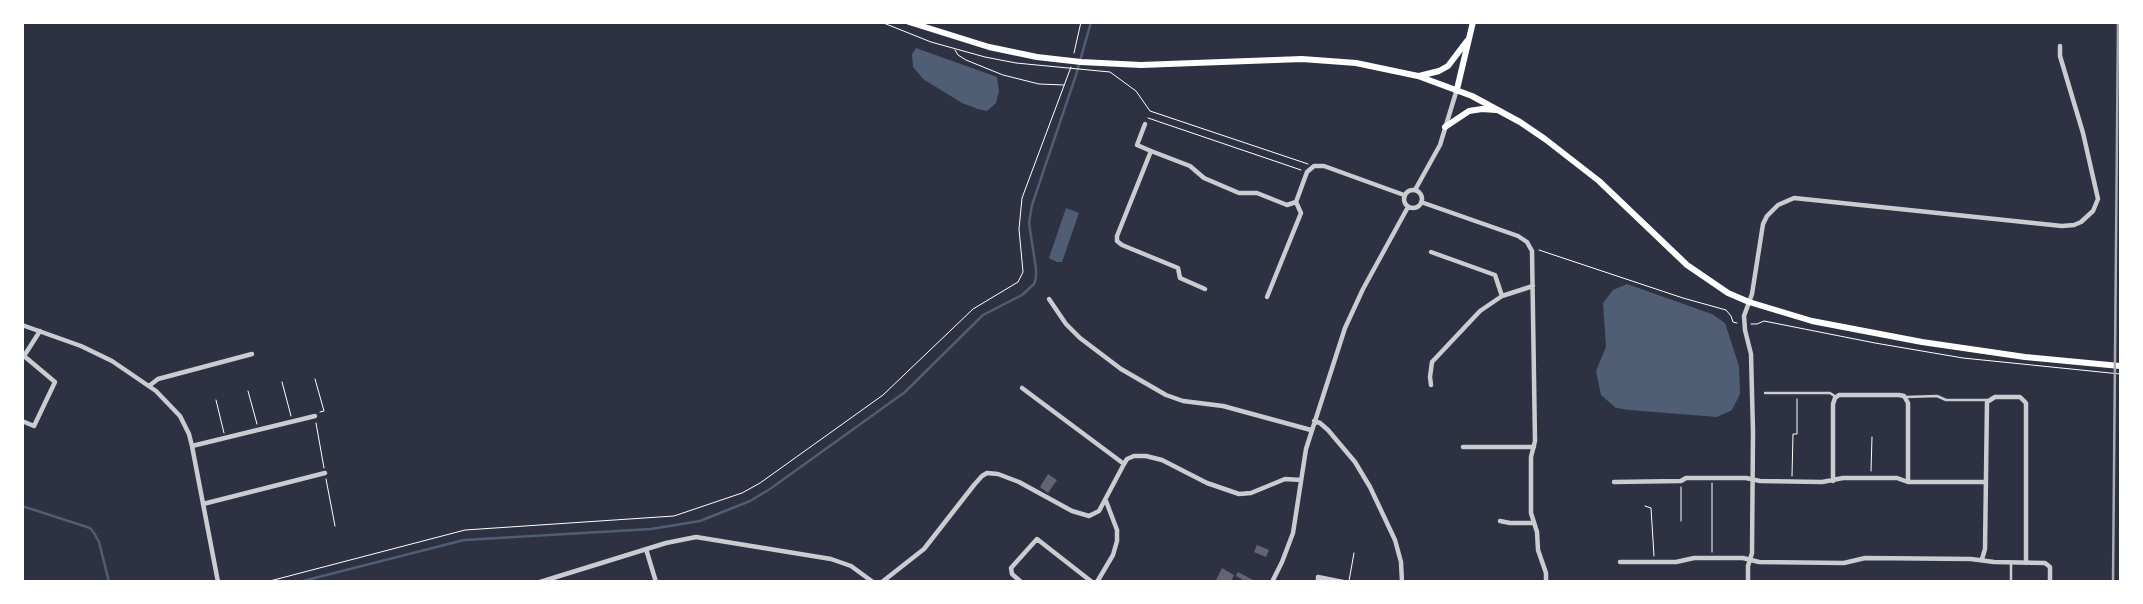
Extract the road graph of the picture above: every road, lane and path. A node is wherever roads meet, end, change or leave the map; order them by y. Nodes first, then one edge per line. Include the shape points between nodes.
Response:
1 (881, 22) edge
2 (910, 22) edge
3 (1473, 22) edge
4 (1470, 38) junction
5 (2060, 46) dead end
6 (954, 49) junction
7 (1051, 67) dead end
8 (1107, 72) dead end
9 (1418, 76) junction
10 (1457, 89) junction
11 (1150, 112) junction
12 (1502, 112) junction
13 (1145, 124) dead end
14 (1445, 128) junction
15 (1151, 151) junction
16 (1314, 166) junction
17 (1307, 172) junction
18 (1415, 190) junction
19 (1404, 195) junction
20 (1296, 202) junction
21 (1422, 202) junction
22 (1408, 207) junction
23 (1431, 252) dead end
24 (1533, 286) junction
25 (1205, 290) dead end
26 (1502, 296) junction
27 (1267, 297) dead end
28 (1050, 299) dead end
29 (1749, 302) junction
30 (22, 325) edge
31 (40, 331) junction
32 (252, 354) dead end
33 (2120, 366) edge
34 (315, 379) dead end
35 (282, 382) dead end
36 (1431, 385) dead end
37 (149, 386) junction
38 (1022, 388) dead end
39 (248, 391) dead end
40 (1765, 393) dead end
41 (1797, 393) junction
42 (1836, 396) junction
43 (1905, 397) junction
44 (216, 400) dead end
45 (1988, 400) junction
46 (315, 416) junction
47 (22, 421) edge
48 (1314, 421) junction
49 (292, 422) junction
50 (258, 430) junction
51 (1311, 430) junction
52 (1872, 437) dead end
53 (225, 438) junction
54 (192, 446) junction
55 (1463, 446) dead end
56 (1534, 448) junction
57 (1124, 464) junction
58 (325, 472) junction
59 (1712, 478) junction
60 (1871, 478) junction
61 (1301, 480) junction
62 (1752, 480) junction
63 (1681, 481) junction
64 (1833, 481) junction
65 (1614, 482) dead end
66 (1792, 482) junction
67 (1908, 482) junction
68 (1986, 482) junction
69 (1106, 501) junction
70 (203, 504) junction
71 (1645, 506) dead end
72 (1500, 521) dead end
73 (1681, 521) dead end
74 (1534, 522) junction
75 (335, 526) dead end
76 (646, 549) junction
77 (1354, 552) dead end
78 (1654, 556) dead end
79 (1712, 558) junction
80 (1982, 559) junction
81 (1750, 560) junction
82 (1620, 562) dead end
83 (2011, 563) junction
84 (2026, 563) junction
85 (562, 575) junction
86 (218, 582) edge
87 (266, 582) edge
88 (540, 582) edge
89 (565, 582) edge
90 (656, 582) edge
91 (873, 582) edge
92 (882, 582) edge
93 (1021, 582) edge
94 (1092, 582) edge
95 (1097, 582) edge
96 (1272, 582) edge
97 (1318, 582) edge
98 (1343, 582) edge
99 (1349, 582) edge
100 (1402, 582) edge
101 (1546, 582) edge
102 (1748, 582) edge
103 (2011, 582) edge
104 (2050, 582) edge

1 - 6 path
2 - 9 main road via 989,47 1053,59 1141,65 1302,59 1356,63
3 - 4 main road
4 - 9 main road via 1448,66
4 - 10 main road
5 - 29 street via 2098,196 2093,211 2081,222 2062,226 1794,198 1774,208 1763,224
6 - 7 path
6 - 87 path via 966,60 1003,75 1039,84 1065,85 1020,208 1023,268 1018,282 973,309 883,395 760,483 742,493 674,516 465,530
8 - 11 path via 1115,74 1133,89
9 - 10 main road
10 - 12 main road
10 - 14 street
11 - 16 path
11 - 17 path via 1148,118
12 - 14 main road via 1469,111
12 - 29 main road via 1546,139 1586,170 1687,266 1728,293
13 - 15 street via 1137,145
14 - 18 street
15 - 20 street via 1190,166 1204,178 1239,193 1257,193 1287,205
15 - 25 street via 1117,241 1122,246 1178,268 1180,278
16 - 17 street
16 - 19 street via 1324,166
17 - 20 street
18 - 19 street
18 - 21 street via 1421,194
19 - 22 street
20 - 27 street via 1301,214
21 - 22 street via 1414,208
21 - 24 street via 1522,238 1532,251
22 - 48 street via 1352,312
23 - 26 street via 1495,275
24 - 26 street
24 - 56 street
26 - 36 street via 1480,311 1436,356 1430,369
28 - 51 street via 1062,320 1080,338 1121,370 1166,394 1183,401 1223,406
29 - 33 main road via 1812,321 1922,342
29 - 62 street via 1744,323 1751,354
30 - 31 street
31 - 37 street via 108,358
31 - 47 street via 24,356 55,382 34,426
32 - 37 street via 158,379
34 - 46 path via 324,411
35 - 49 path
37 - 54 street via 180,416
38 - 57 street
39 - 50 path
40 - 41 lane
41 - 42 lane via 1830,393
41 - 66 path
42 - 43 street
42 - 64 street via 1833,404
43 - 45 lane
43 - 67 street via 1908,402
44 - 53 path
45 - 68 street
45 - 84 street via 2020,397 2026,403
46 - 49 street
46 - 58 path
48 - 51 street
48 - 100 street via 1328,430 1355,462 1370,487 1395,540
49 - 50 street
50 - 53 street
51 - 61 street
52 - 60 path
53 - 54 street
54 - 70 street
55 - 56 street
56 - 74 street via 1531,457 1531,503
57 - 61 street via 1134,456 1156,458 1227,491 1242,494 1285,479
57 - 69 street
58 - 70 street
58 - 75 path
59 - 62 street
59 - 63 street via 1686,478
59 - 79 path
60 - 64 street
60 - 67 street via 1898,478
61 - 96 street via 1293,533
62 - 66 street
62 - 81 street
63 - 65 street
63 - 73 path
64 - 66 street
67 - 68 street
68 - 80 street
69 - 92 street via 1096,514 1082,515 1019,482 998,474 985,474 924,549
69 - 95 street via 1117,530 1117,541 1113,555
70 - 86 street
71 - 78 path via 1651,508
72 - 74 street
74 - 101 street
76 - 85 street
76 - 90 street
76 - 91 street via 683,539 701,538 831,559 851,566
77 - 99 path
79 - 81 street
79 - 82 street
80 - 81 street
80 - 83 street
81 - 102 street
83 - 84 street
83 - 103 lane
84 - 104 street via 2048,565
85 - 88 street
85 - 89 street
93 - 94 street via 1012,574 1011,568 1037,539
97 - 98 street via 1318,577

